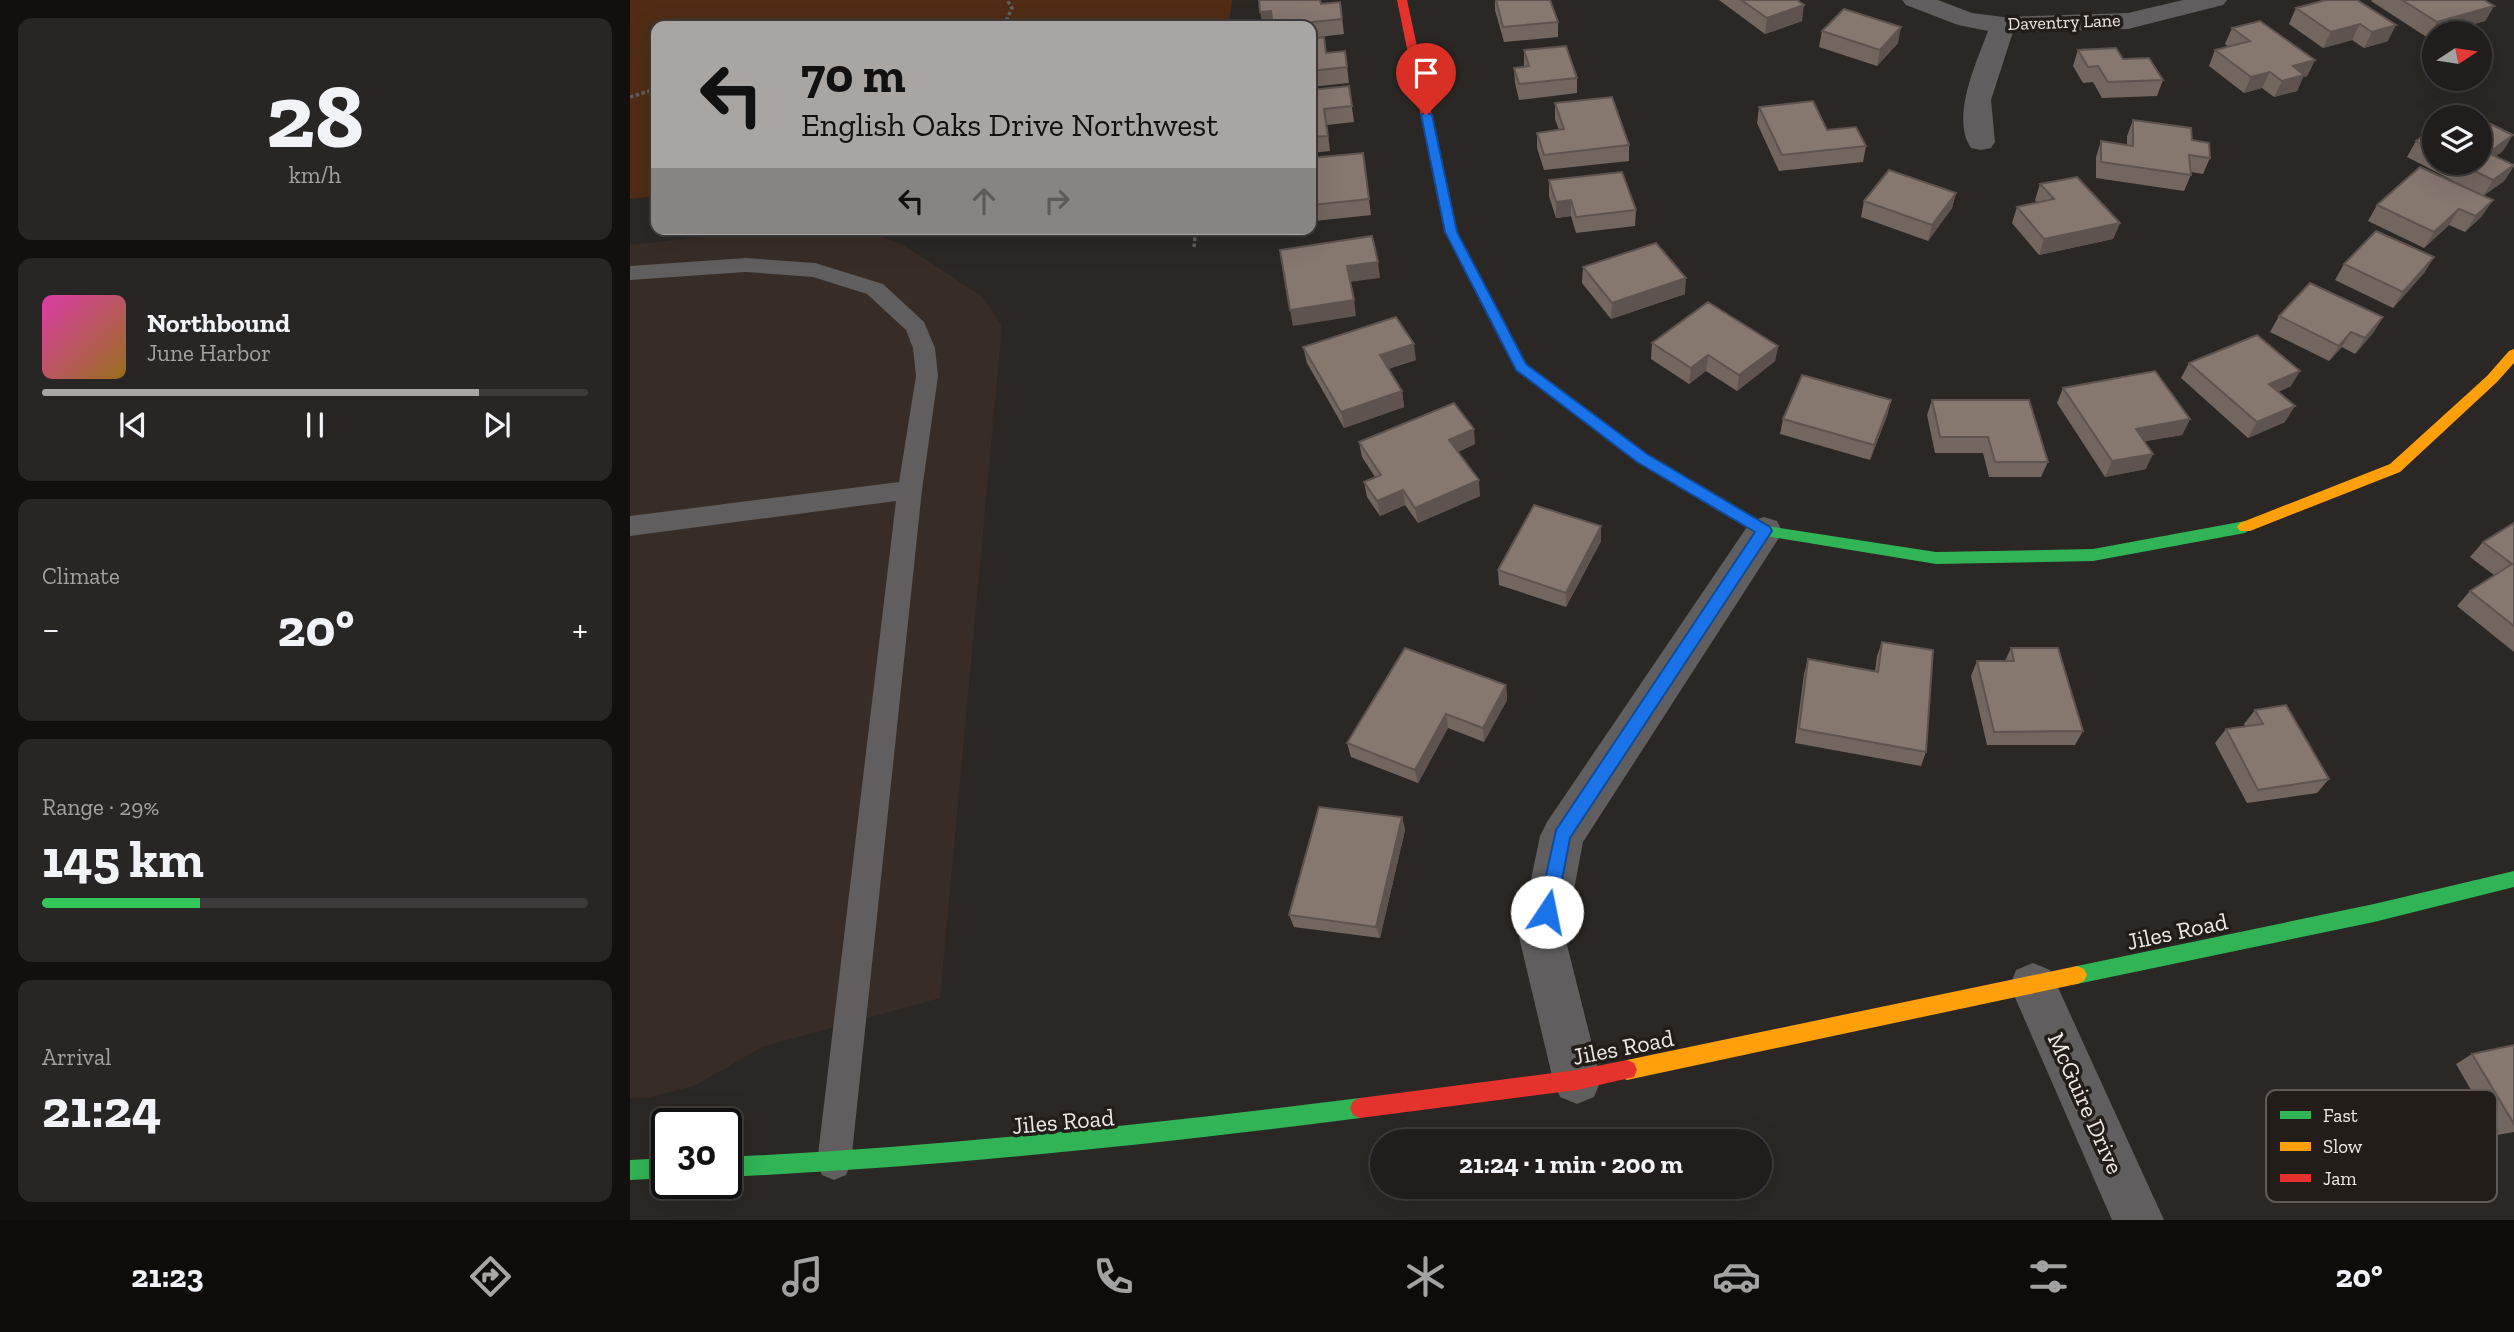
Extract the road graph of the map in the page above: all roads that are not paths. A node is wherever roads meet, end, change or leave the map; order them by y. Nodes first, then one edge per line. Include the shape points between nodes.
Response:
1 (1402, 0) edge
2 (1915, 0) edge
3 (2214, 0) edge
4 (2003, 25) junction
5 (1981, 142) dead end
6 (630, 273) edge
7 (2514, 354) edge
8 (910, 489) junction
9 (630, 526) edge
10 (1764, 531) junction
11 (2514, 879) edge
12 (2033, 986) junction
13 (1577, 1080) junction
14 (834, 1163) junction
15 (742, 1166) edge
16 (651, 1169) edge
17 (630, 1170) edge
18 (2138, 1220) edge

1 - 10 street via 1451,232 1521,367 1642,458
2 - 4 street, Daventry Lane via 1967,20
3 - 4 street, Daventry Lane via 2128,21
4 - 5 street via 1977,100
6 - 8 lane via 746,265 815,270 875,289 916,327 924,348 927,376
7 - 10 street via 2493,379 2395,468 2252,526 2093,555 1936,558
8 - 9 lane
8 - 14 lane
10 - 13 street via 1562,836 1542,937
11 - 12 street, Jiles Road
12 - 13 street, Jiles Road
12 - 18 street, McGuire Drive
13 - 14 street, Jiles Road via 1120,1139
14 - 15 street, Jiles Road
16 - 17 street

